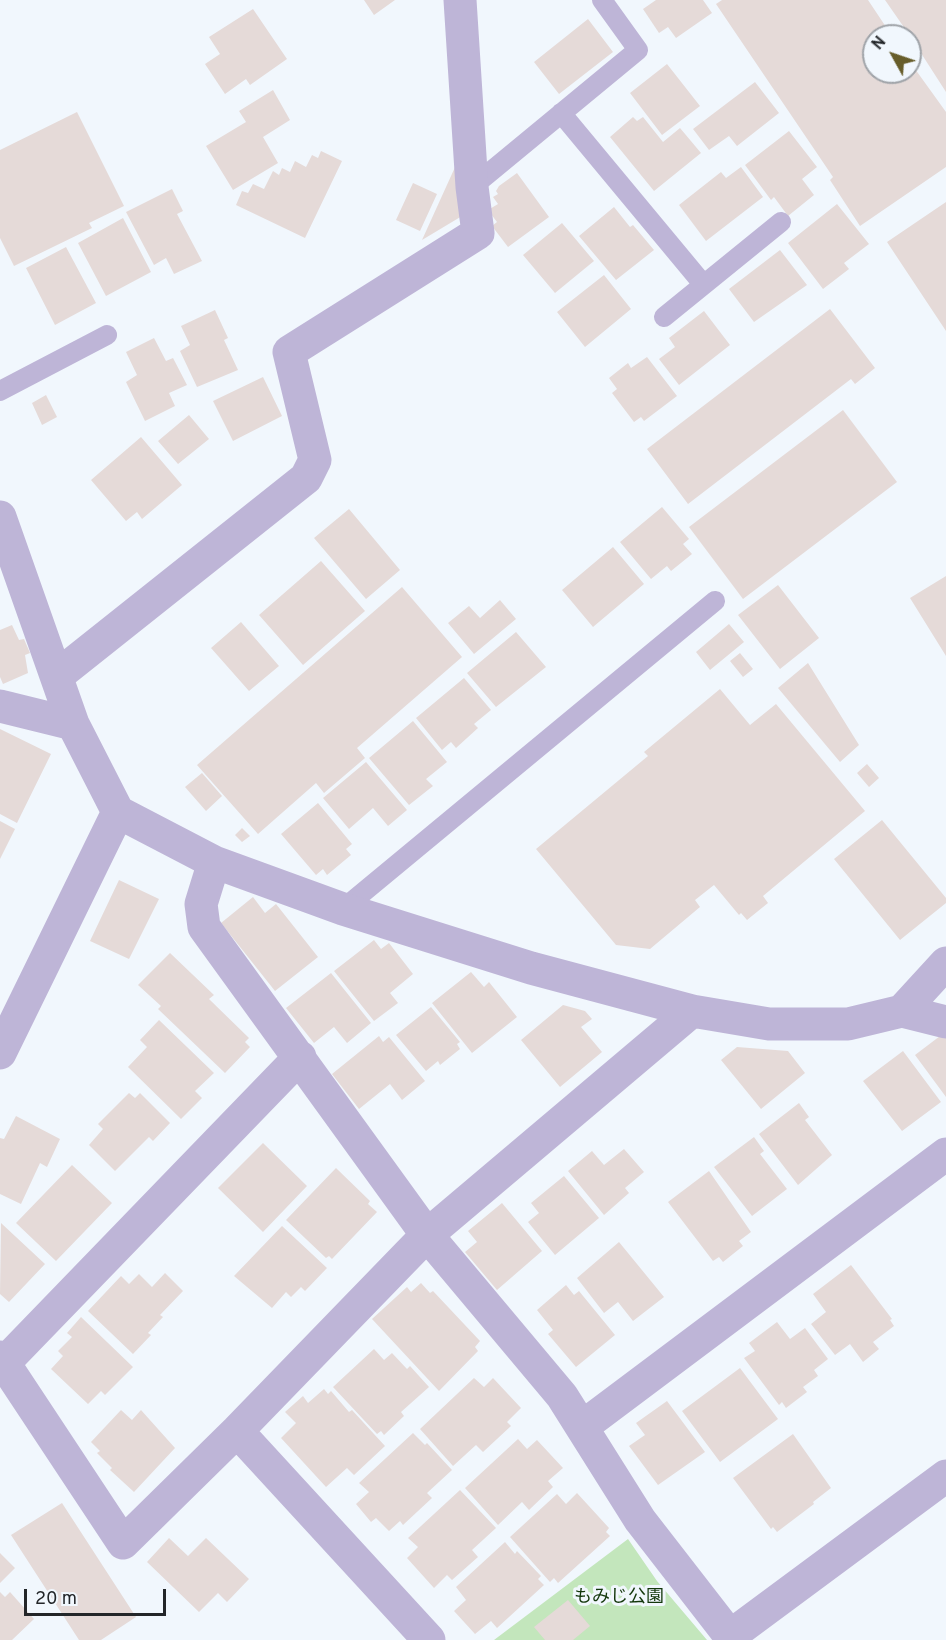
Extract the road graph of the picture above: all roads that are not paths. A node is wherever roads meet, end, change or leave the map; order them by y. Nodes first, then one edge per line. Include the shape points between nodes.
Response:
1 (460, 0) edge
2 (602, 0) edge
3 (561, 113) junction
4 (472, 187) junction
5 (781, 222) dead end
6 (703, 284) junction
7 (664, 317) dead end
8 (107, 335) dead end
9 (0, 391) edge
10 (0, 517) edge
11 (714, 600) dead end
12 (57, 676) junction
13 (0, 706) edge
14 (73, 724) junction
15 (118, 812) junction
16 (214, 862) junction
17 (343, 909) junction
18 (946, 963) edge
19 (692, 1011) junction
20 (902, 1011) junction
21 (946, 1022) edge
22 (0, 1053) edge
23 (300, 1057) junction
24 (946, 1154) edge
25 (427, 1235) junction
26 (2, 1360) edge
27 (582, 1427) junction
28 (237, 1431) junction
29 (946, 1476) edge
30 (732, 1638) edge
31 (429, 1640) edge

1 - 4 street
2 - 3 lane via 638,50
3 - 4 lane
3 - 6 lane
4 - 12 street via 478,233 289,352 315,460 306,477
5 - 6 lane
6 - 7 lane
8 - 9 lane
10 - 12 street
11 - 17 lane
12 - 14 street
13 - 14 street
14 - 15 street
15 - 16 street
15 - 22 street
16 - 17 street
16 - 23 street via 201,904 204,927
17 - 19 street via 531,968
18 - 20 street
19 - 20 street via 769,1024 848,1024
19 - 25 street
20 - 21 street
23 - 25 street
23 - 26 street
24 - 27 street
25 - 27 street via 562,1396
25 - 28 street
26 - 28 street via 123,1543
27 - 30 street via 640,1520
28 - 31 street
29 - 30 street

